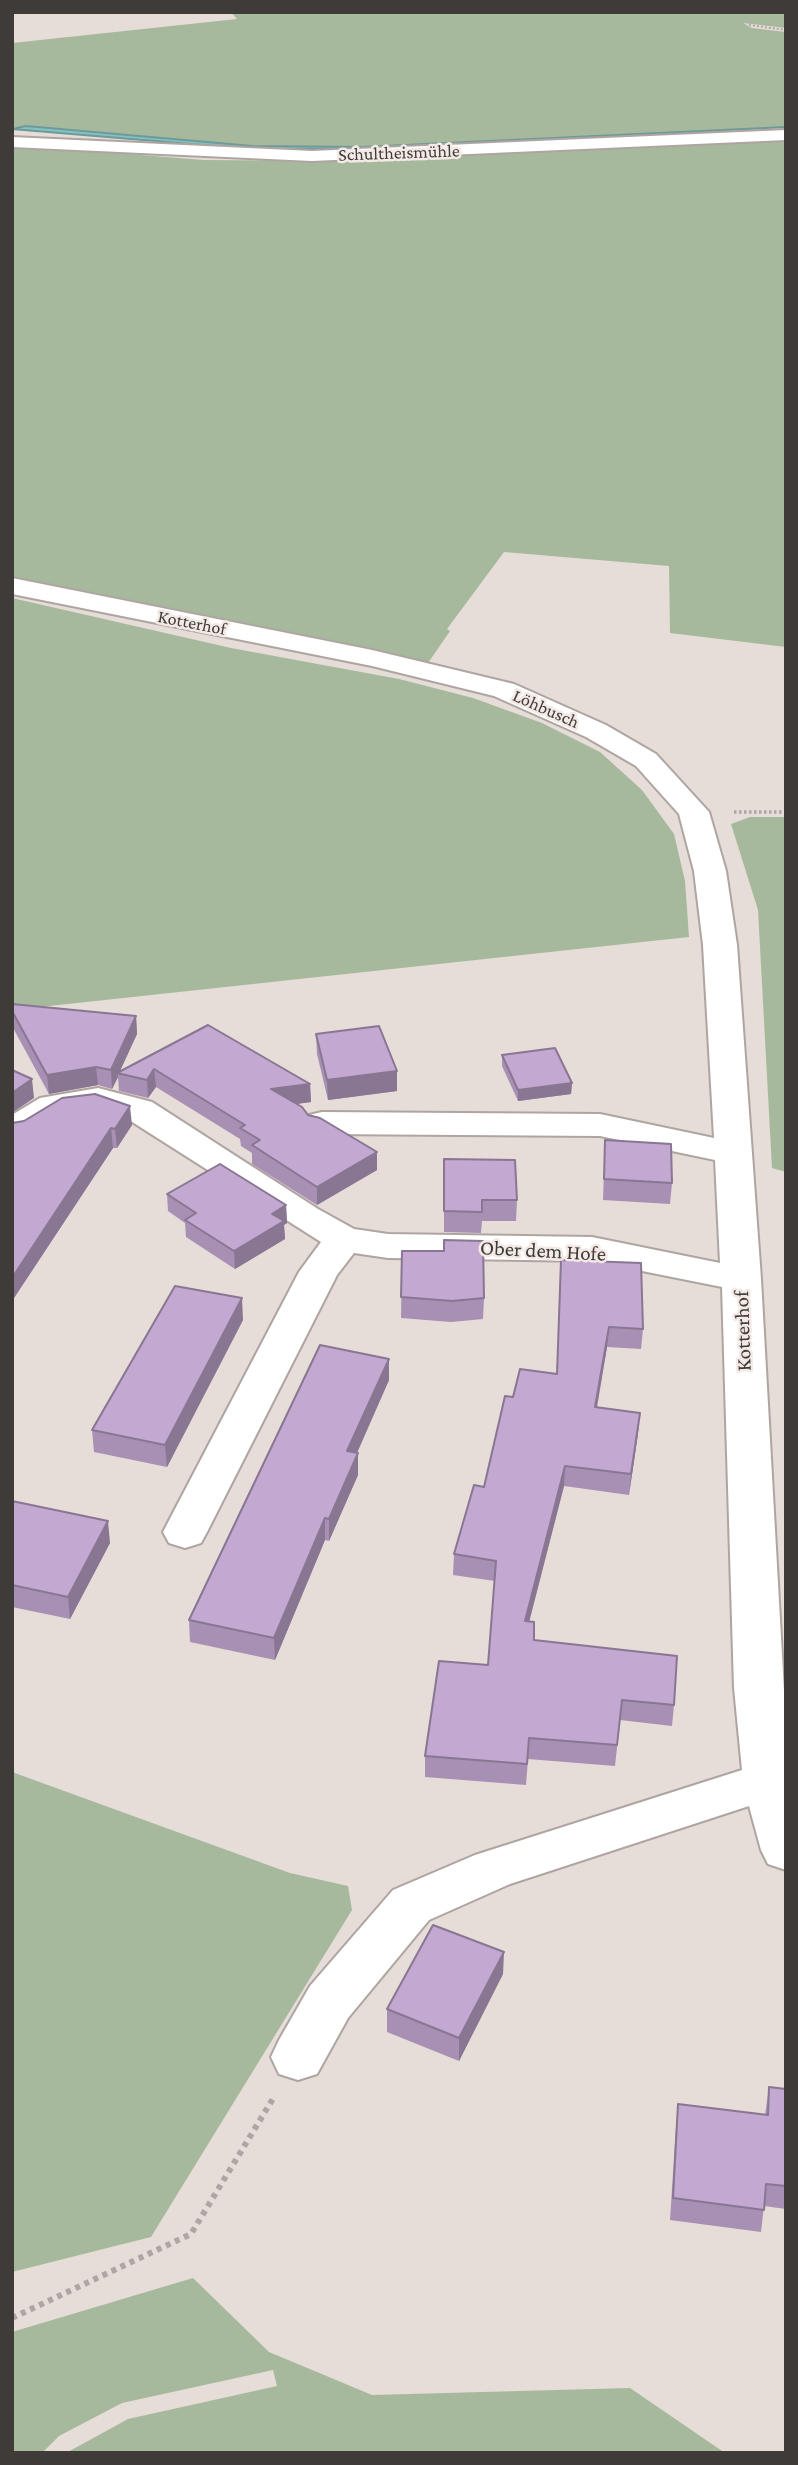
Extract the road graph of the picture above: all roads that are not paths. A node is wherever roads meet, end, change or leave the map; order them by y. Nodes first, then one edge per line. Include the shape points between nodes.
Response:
1 (786, 135) edge
2 (12, 142) edge
3 (12, 586) edge
4 (372, 657) joint
5 (694, 812) joint
6 (322, 1123) edge
7 (12, 1130) edge
8 (733, 1153) junction
9 (344, 1239) junction
10 (741, 1279) junction
11 (186, 1532) dead end
12 (767, 1781) junction
13 (786, 1850) edge
14 (298, 2057) road end

1 - 2 street, Schultheismühle via 313,156
3 - 4 street, Kotterhof
4 - 5 street, Löhbusch via 504,690 596,731 646,760
5 - 8 street, Kotterhof via 710,870 720,945
6 - 8 street via 600,1125
7 - 9 street, Ober dem Hofe via 53,1106 98,1099 139,1110
8 - 10 street, Kotterhof
9 - 10 street, Ober dem Hofe via 388,1247 592,1249
9 - 11 street via 319,1272
10 - 12 street, Kotterhof via 758,1688
12 - 13 street, Kotterhof
12 - 14 street via 493,1869 411,1905 329,2002

